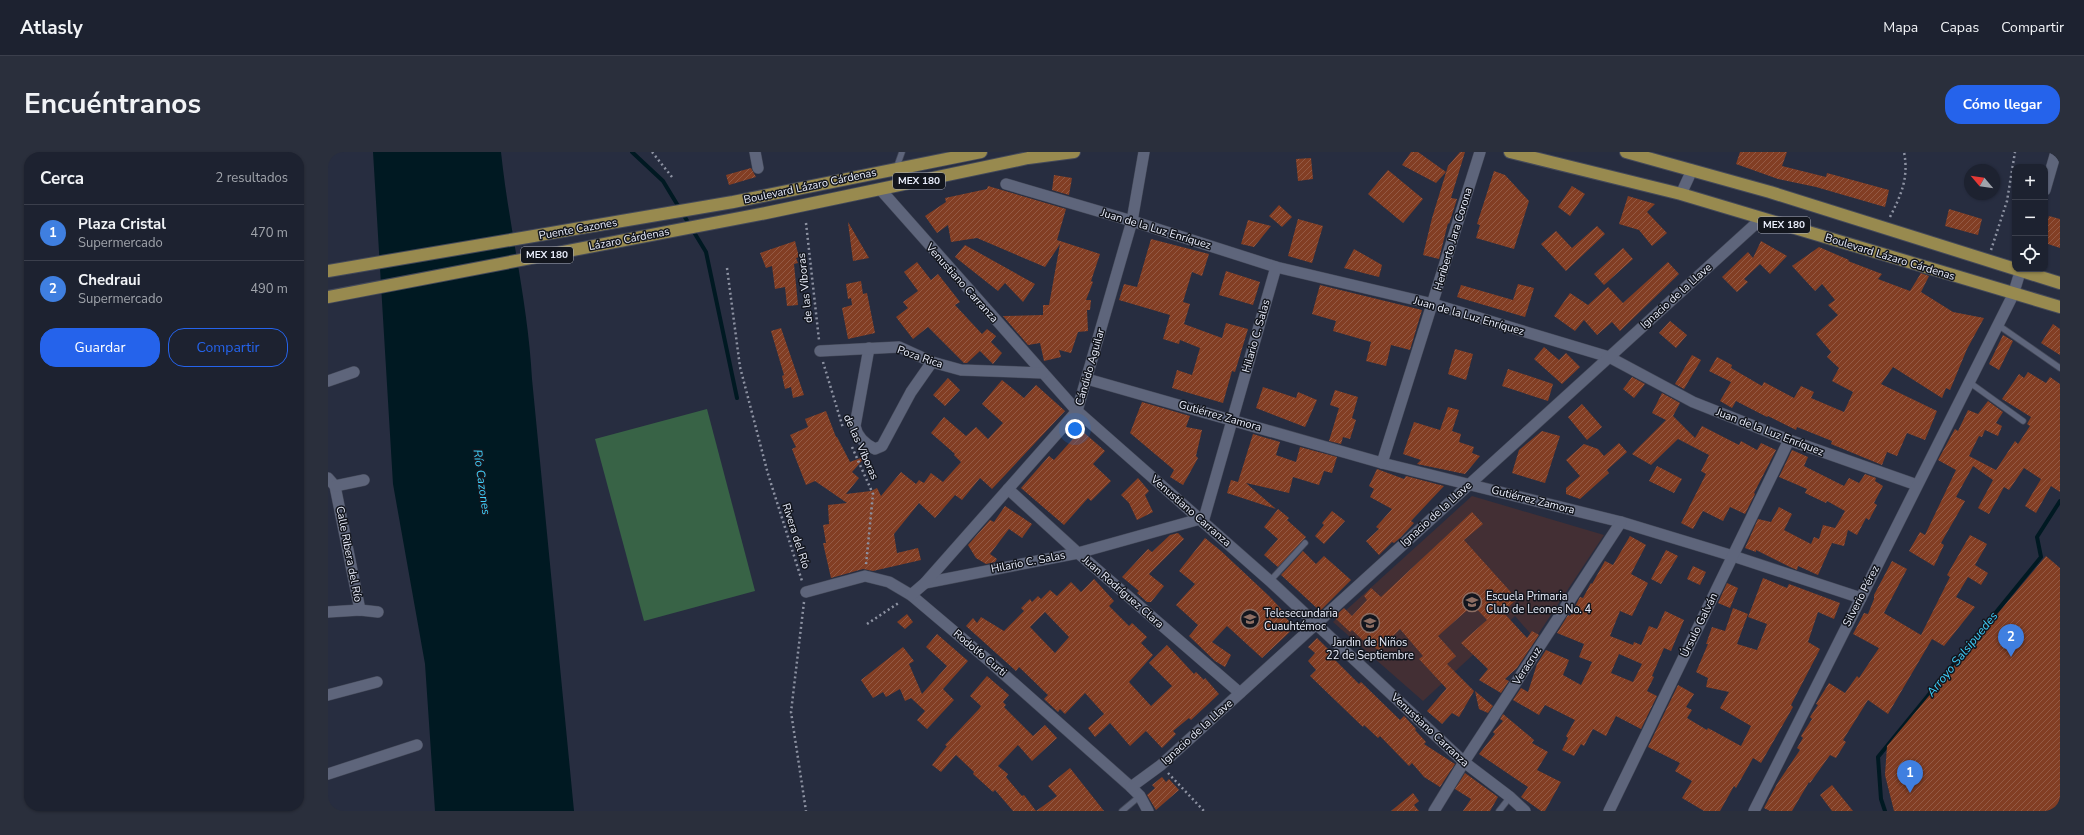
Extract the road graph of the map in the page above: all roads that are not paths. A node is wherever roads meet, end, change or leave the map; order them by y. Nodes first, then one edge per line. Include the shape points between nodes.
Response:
1 (755, 152) edge
2 (902, 152) edge
3 (981, 152) edge
4 (1074, 152) edge
5 (1144, 152) edge
6 (1480, 152) edge
7 (1510, 152) edge
8 (1626, 152) edge
9 (2056, 152) edge
10 (1014, 156) edge
11 (758, 168) dead end
12 (896, 169) junction
13 (1692, 170) junction
14 (2048, 180) edge
15 (1006, 184) dead end
16 (898, 185) junction
17 (880, 189) junction
18 (1681, 194) junction
19 (733, 202) joint
20 (766, 213) joint
21 (1762, 218) junction
22 (1132, 221) junction
23 (1276, 267) junction
24 (2012, 268) edge
25 (328, 271) edge
26 (2021, 272) edge
27 (2024, 272) edge
28 (2060, 283) edge
29 (2013, 295) junction
30 (328, 297) edge
31 (1433, 304) junction
32 (2058, 307) edge
33 (1998, 325) junction
34 (869, 348) junction
35 (820, 351) road end
36 (1609, 357) junction
37 (932, 362) junction
38 (2060, 368) edge
39 (354, 372) dead end
40 (1043, 373) junction
41 (1087, 379) junction
42 (328, 381) edge
43 (1969, 382) junction
44 (1077, 411) junction
45 (1232, 420) junction
46 (2023, 421) dead end
47 (1788, 440) junction
48 (1382, 463) junction
49 (364, 480) dead end
50 (332, 482) edge
51 (1469, 484) junction
52 (1917, 485) junction
53 (1008, 489) junction
54 (1201, 520) junction
55 (1621, 522) junction
56 (1305, 543) dead end
57 (1078, 553) junction
58 (1733, 556) junction
59 (1270, 581) junction
60 (925, 582) junction
61 (806, 592) road end
62 (911, 595) junction
63 (1861, 598) junction
64 (360, 610) junction
65 (328, 612) edge
66 (378, 612) dead end
67 (1316, 624) junction
68 (377, 682) dead end
69 (1240, 693) junction
70 (328, 695) edge
71 (417, 745) dead end
72 (1464, 762) junction
73 (328, 774) edge
74 (1131, 787) junction
75 (1140, 796) junction
76 (1510, 797) junction
77 (1122, 811) edge
78 (1148, 811) edge
79 (1434, 811) edge
80 (1499, 811) edge
81 (1525, 811) edge
82 (1608, 811) edge
83 (1754, 811) edge

1 - 11 street
2 - 12 lane
3 - 12 main road, Boulevard Lázaro Cárdenas / MEX 180
4 - 10 main road, Boulevard Lázaro Cárdenas / MEX 180
5 - 22 street, Cándido Aguilar
6 - 31 street, Heriberto Jara Corona
7 - 18 main road, Boulevard Lázaro Cárdenas / MEX 180
8 - 13 main road, MEX 180
9 - 14 street
10 - 16 main road, Boulevard Lázaro Cárdenas / MEX 180
12 - 16 lane
12 - 19 main road, Boulevard Lázaro Cárdenas / MEX 180
13 - 18 street
13 - 24 main road, MEX 180
15 - 22 street, Juan de la Luz Enríquez
16 - 17 main road, Boulevard Lázaro Cárdenas / MEX 180
17 - 20 main road, Boulevard Lázaro Cárdenas / MEX 180
17 - 40 street, Venustiano Carranza
18 - 21 main road, Boulevard Lázaro Cárdenas / MEX 180
19 - 25 main road, Puente Cazones / MEX 180
20 - 30 main road, Lázaro Cárdenas / MEX 180
21 - 29 main road, Boulevard Lázaro Cárdenas / MEX 180
21 - 36 street, Ignacio de la Llave
22 - 23 street, Juan de la Luz Enríquez
22 - 41 street, Cándido Aguilar
23 - 31 street, Juan de la Luz Enríquez
23 - 45 street, Hilario C. Salas
26 - 29 street, Silverio Pérez
27 - 28 main road, MEX 180
29 - 32 main road, Boulevard Lázaro Cárdenas / MEX 180
29 - 33 street, Silverio Pérez
31 - 36 street, Juan de la Luz Enríquez
31 - 48 street, Heriberto Jara Corona
33 - 38 lane
33 - 43 street, Silverio Pérez
34 - 35 street, Poza Rica
34 - 37 street, Poza Rica via 899,347
34 - 37 street via 855,426 857,434 868,446 875,449 882,446 911,392
36 - 47 street, Juan de la Luz Enríquez via 1693,402
36 - 51 street, Ignacio de la Llave
37 - 40 street, Poza Rica via 961,370
39 - 42 street
40 - 44 street, Venustiano Carranza
41 - 44 street, Cándido Aguilar
41 - 45 street, Gutiérrez Zamora
43 - 46 lane
43 - 52 street, Silverio Pérez
44 - 53 street, Cándido Aguilar
44 - 54 street, Venustiano Carranza
45 - 48 street, Gutiérrez Zamora
45 - 54 street, Hilario C. Salas
47 - 52 street, Juan de la Luz Enríquez
47 - 58 street, Úrsulo Galván
48 - 51 street, Gutiérrez Zamora
49 - 50 street
50 - 64 street, Calle Ribera del Río
51 - 55 street, Gutiérrez Zamora
51 - 67 street, Ignacio de la Llave
52 - 63 street, Silverio Pérez
53 - 57 street, Juan Rodríguez Clara
53 - 60 street, Cándido Aguilar
54 - 57 street, Hilario C. Salas
54 - 59 street, Venustiano Carranza
55 - 58 street, Gutiérrez Zamora
55 - 72 street, Veracruz
56 - 59 lane
57 - 60 street, Hilario C. Salas
57 - 69 street, Juan Rodríguez Clara
58 - 63 street, Gutiérrez Zamora
58 - 82 street, Úrsulo Galván
59 - 67 street, Venustiano Carranza
60 - 62 street, Cándido Aguilar
61 - 62 street, Rodolfo Curti via 865,576 889,582
62 - 74 street, Rodolfo Curti via 989,660
63 - 83 street, Silverio Pérez
64 - 65 street
64 - 66 street
67 - 69 street, Ignacio de la Llave
67 - 72 street, Venustiano Carranza
68 - 70 street
69 - 74 street, Ignacio de la Llave via 1161,765
71 - 73 street
72 - 76 street, Venustiano Carranza
72 - 79 street, Veracruz
74 - 75 street
75 - 77 lane
75 - 78 street
76 - 80 lane
76 - 81 street, Venustiano Carranza

